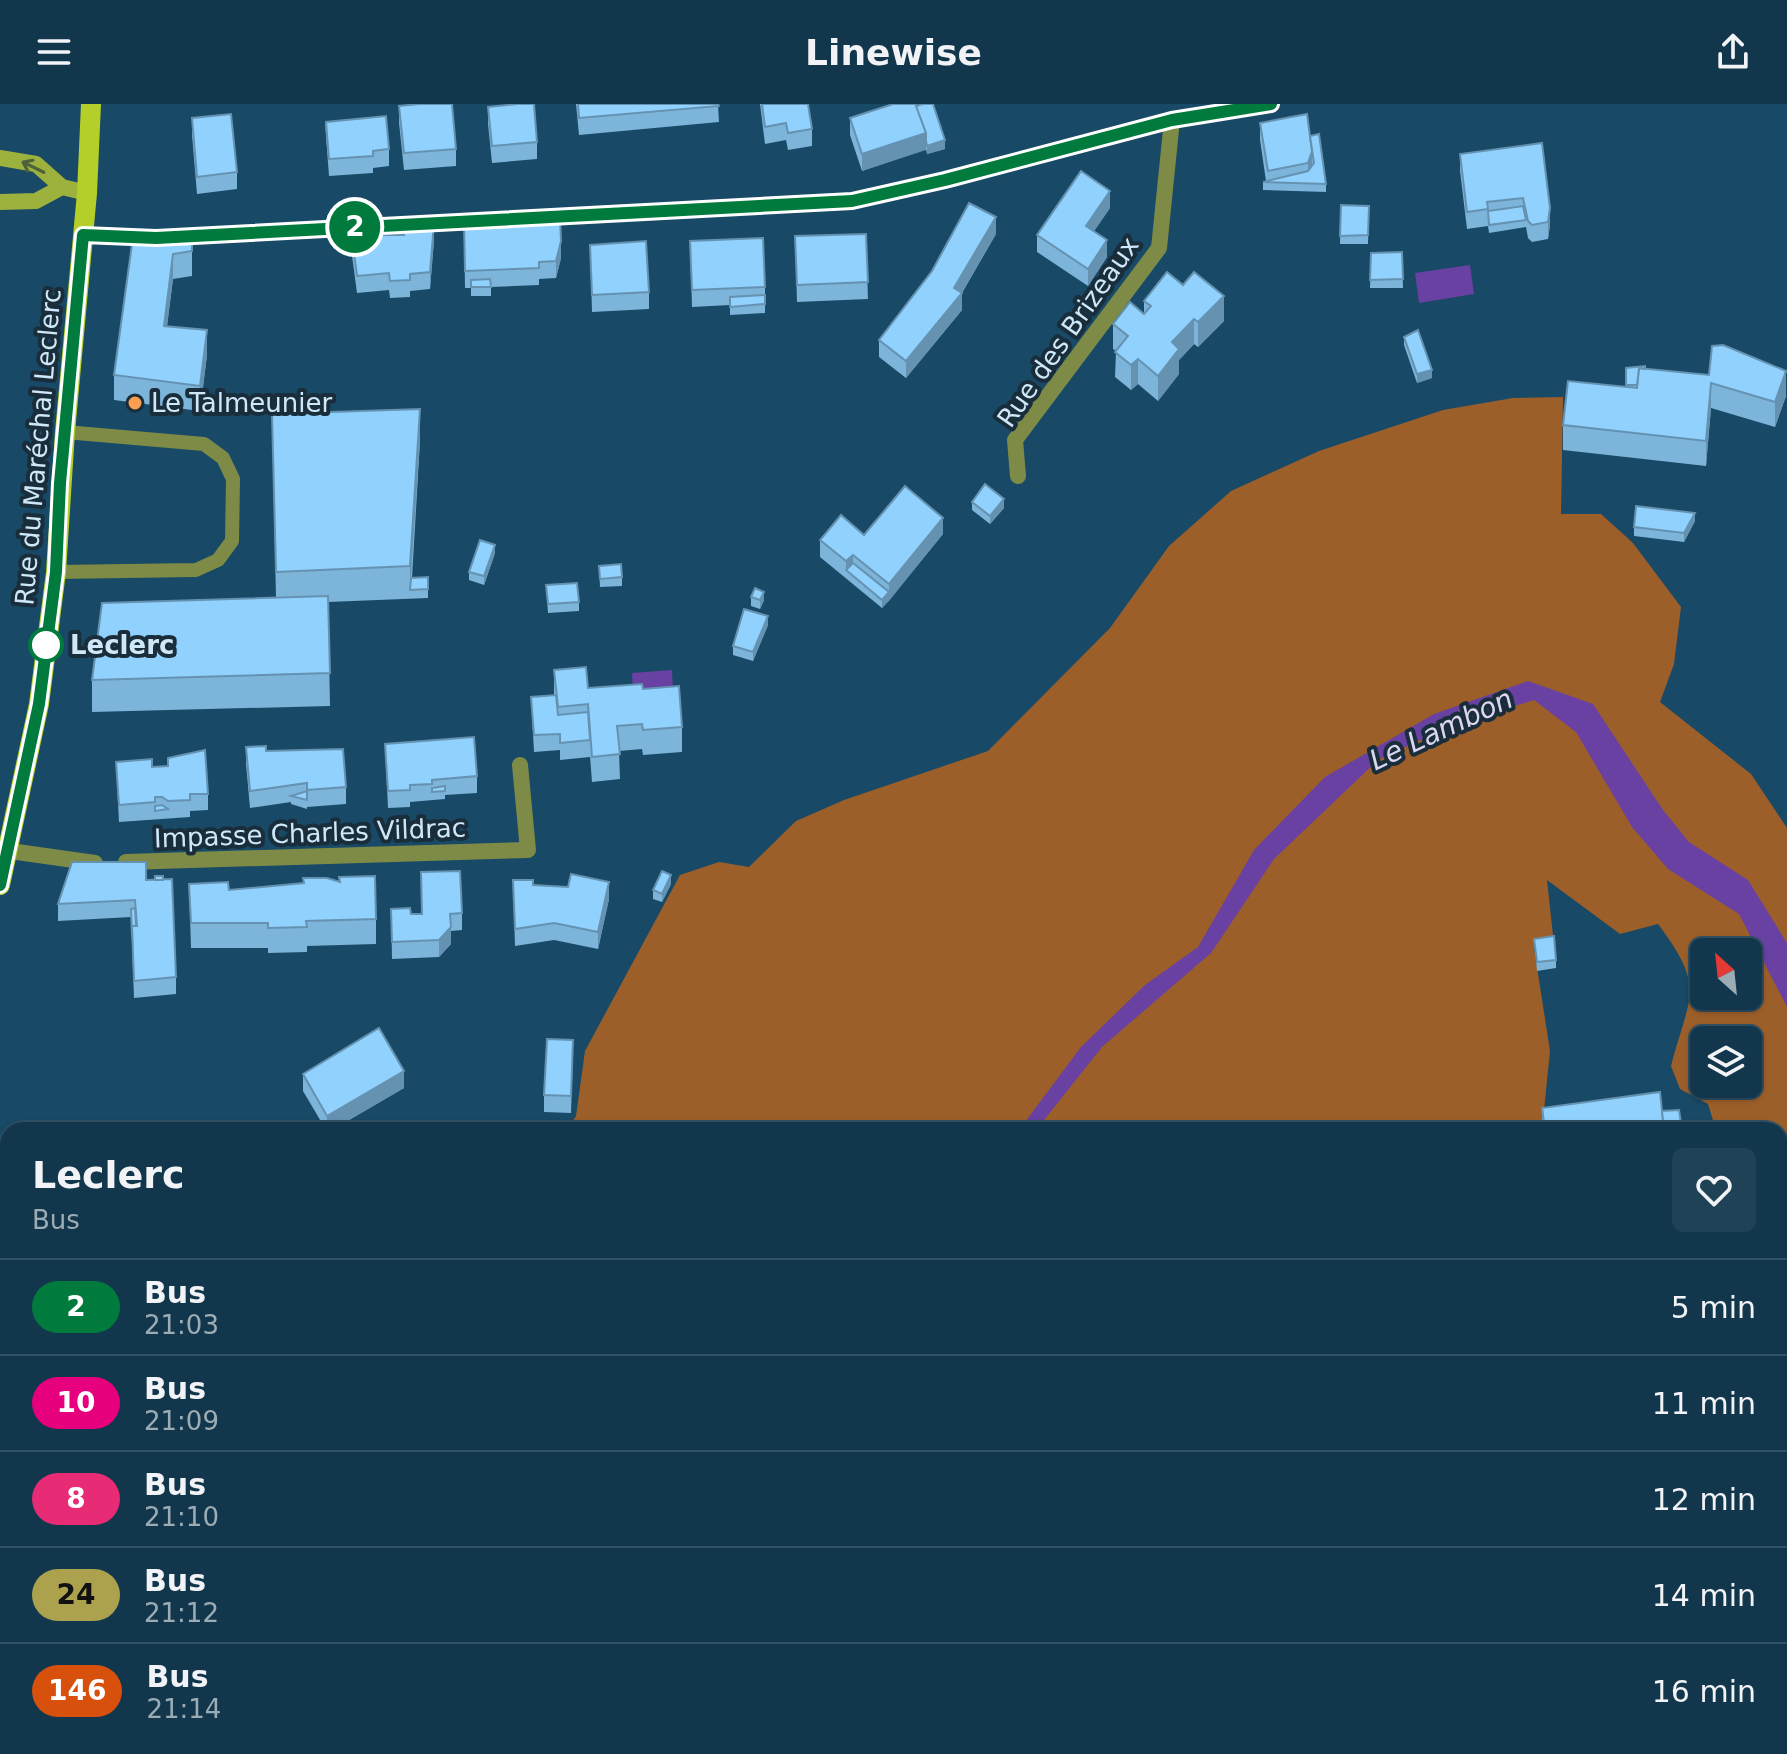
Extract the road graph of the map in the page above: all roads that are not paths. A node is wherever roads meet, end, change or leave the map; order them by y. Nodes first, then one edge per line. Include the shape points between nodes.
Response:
1 (91, 104) edge
2 (1271, 104) edge
3 (1172, 120) junction
4 (0, 158) edge
5 (62, 187) junction
6 (87, 193) junction
7 (0, 202) edge
8 (83, 235) junction
9 (65, 432) junction
10 (1018, 476) dead end
11 (56, 572) junction
12 (520, 765) dead end
13 (10, 851) junction
14 (0, 885) edge

1 - 6 main road, Rue du Maréchal Leclerc
2 - 3 street
3 - 8 street via 852,201 156,238
3 - 10 street, Rue des Brizeaux via 1159,248 1015,440
5 -> 4 street via 36,164
5 - 6 street
5 - 7 street via 36,201
6 - 8 main road, Rue du Maréchal Leclerc
8 - 9 main road, Rue du Maréchal Leclerc
9 - 11 main road, Rue du Maréchal Leclerc
9 - 11 lane via 204,444 223,458 233,479 232,541 218,560 196,570
11 - 13 main road, Rue du Maréchal Leclerc via 39,704
12 - 13 street, Impasse Charles Vildrac via 528,850 81,863
13 - 14 main road, Rue du Maréchal Leclerc

